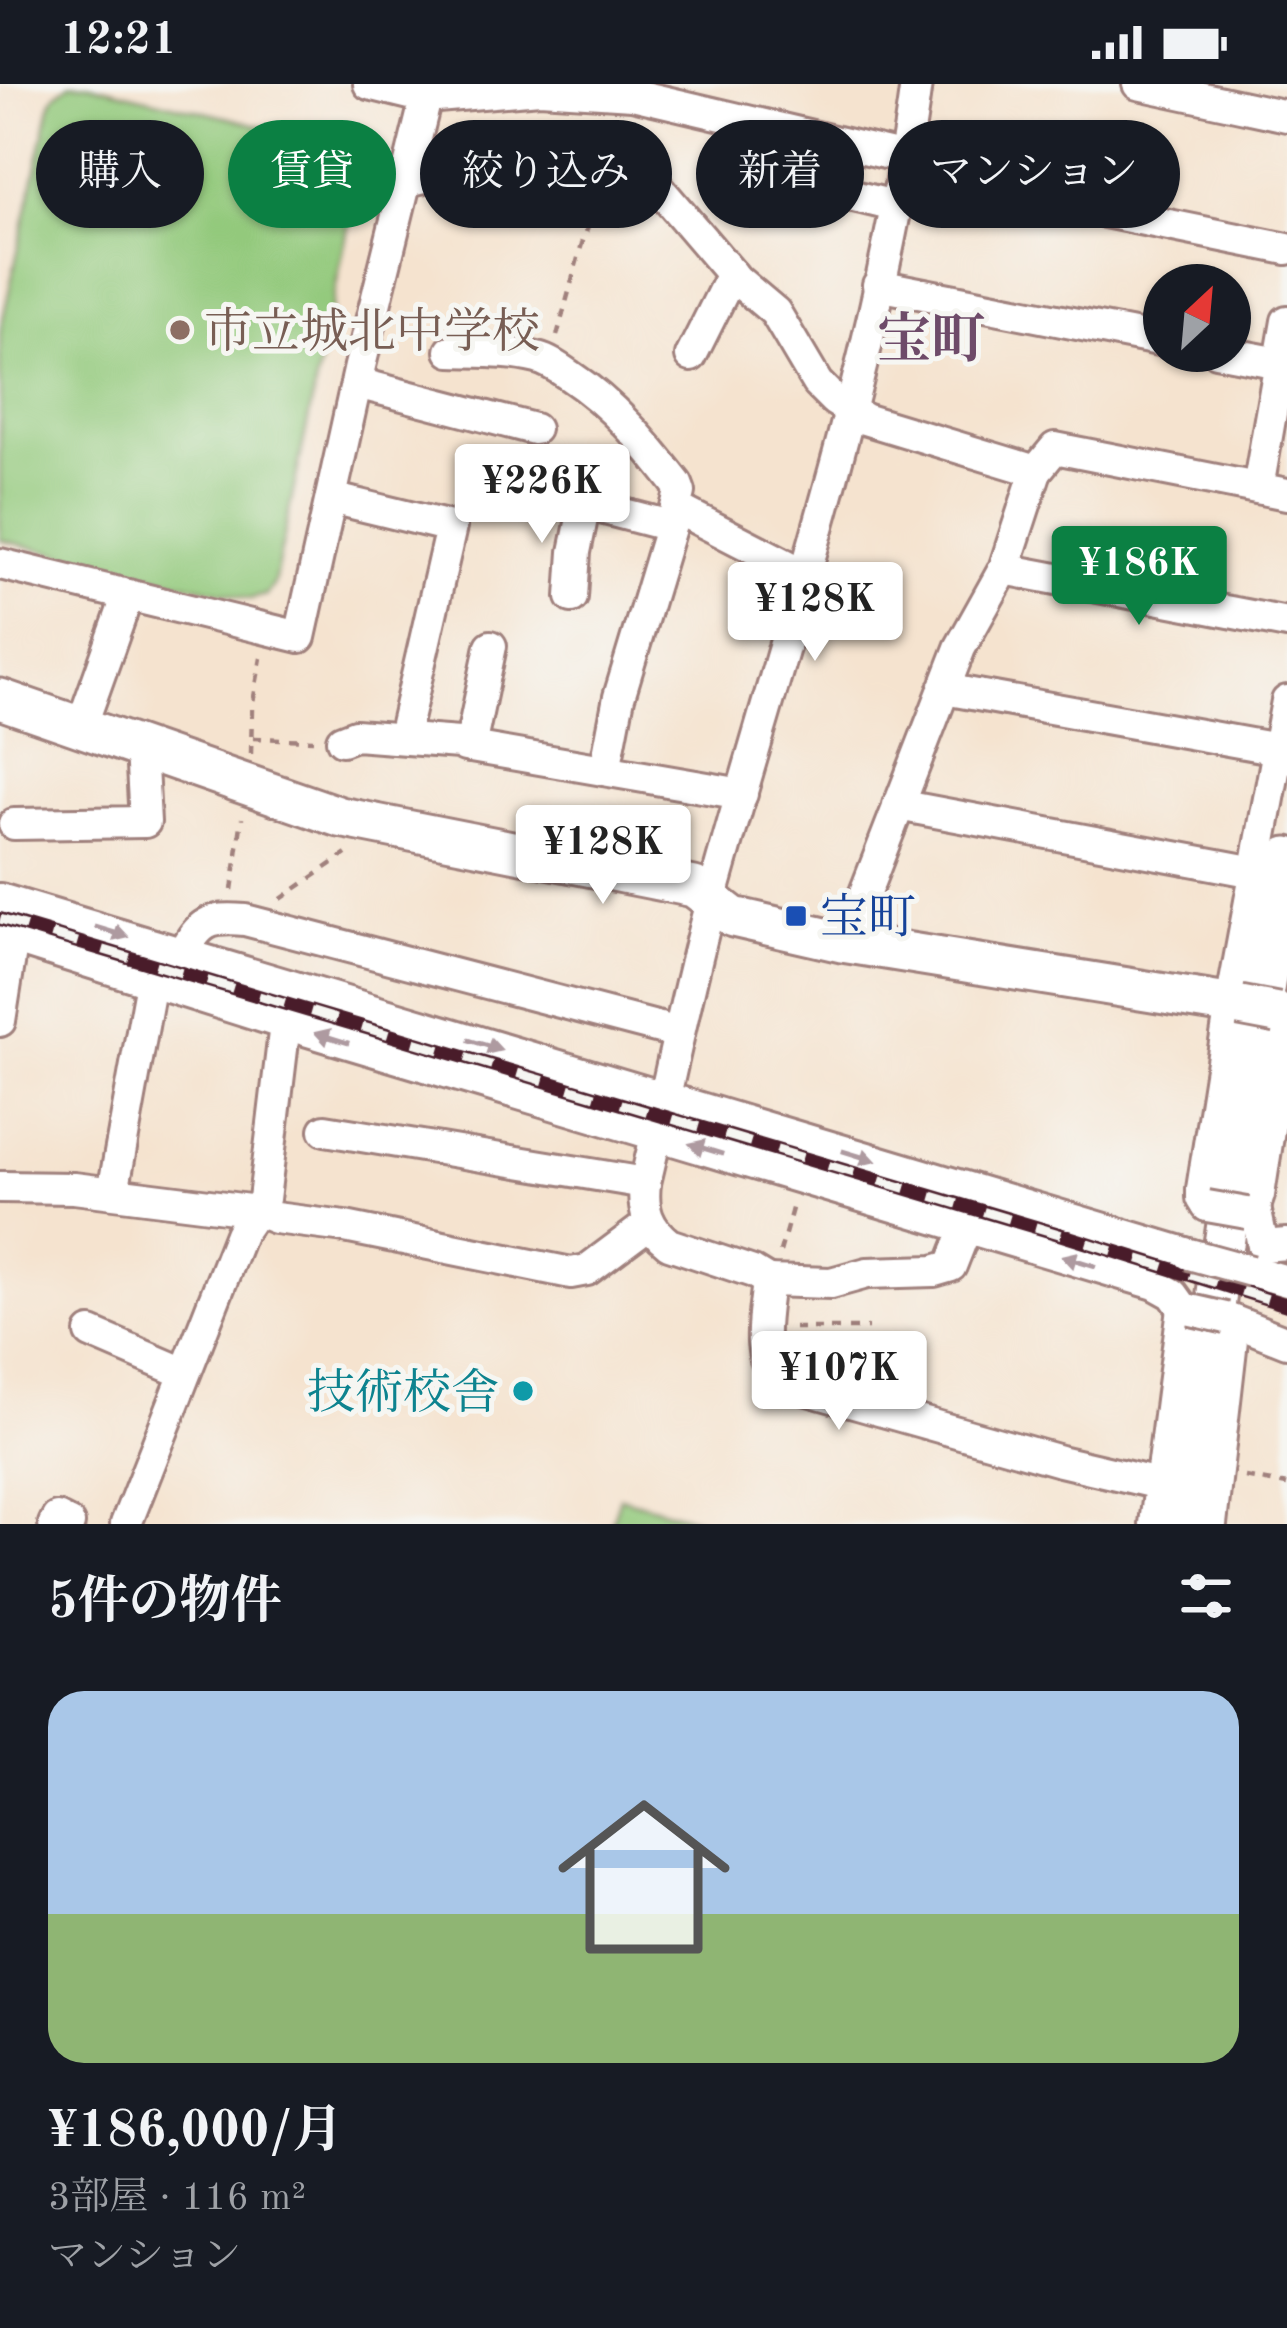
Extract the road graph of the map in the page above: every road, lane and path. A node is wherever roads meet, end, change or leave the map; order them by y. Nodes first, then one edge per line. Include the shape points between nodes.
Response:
1 (368, 84) edge
2 (916, 84) edge
3 (1138, 84) edge
4 (584, 87) edge
5 (426, 98) junction
6 (1287, 116) edge
7 (911, 120) edge
8 (888, 160) edge
9 (420, 178) edge
10 (406, 181) junction
11 (672, 204) edge
12 (1180, 225) edge
13 (588, 228) edge
14 (890, 228) edge
15 (1287, 249) edge
16 (732, 274) junction
17 (878, 285) junction
18 (1287, 322) edge
19 (1143, 337) edge
20 (451, 351) dead end
21 (691, 356) dead end
22 (1251, 359) edge
23 (551, 363) junction
24 (1283, 367) edge
25 (357, 383) junction
26 (852, 410) junction
27 (534, 429) dead end
28 (1036, 471) junction
29 (1272, 491) edge
30 (331, 498) junction
31 (673, 517) junction
32 (0, 563) edge
33 (1004, 568) junction
34 (806, 575) junction
35 (128, 595) junction
36 (572, 597) dead end
37 (1287, 623) edge
38 (491, 646) dead end
39 (944, 688) junction
40 (0, 699) edge
41 (1287, 701) edge
42 (81, 727) junction
43 (403, 737) junction
44 (253, 738) dead end
45 (342, 740) joint
46 (470, 747) junction
47 (141, 748) junction
48 (1278, 749) junction
49 (604, 770) junction
50 (742, 794) junction
51 (898, 805) junction
52 (14, 824) dead end
53 (1271, 865) edge
54 (0, 899) edge
55 (711, 900) junction
56 (7, 936) edge
57 (842, 942) junction
58 (183, 954) junction
59 (151, 982) junction
60 (1268, 1010) edge
61 (0, 1021) edge
62 (285, 1024) junction
63 (679, 1033) junction
64 (665, 1099) junction
65 (325, 1130) dead end
66 (656, 1134) junction
67 (645, 1183) junction
68 (0, 1187) edge
69 (797, 1188) dead end
70 (113, 1192) junction
71 (1251, 1210) junction
72 (257, 1211) junction
73 (650, 1223) junction
74 (966, 1228) junction
75 (1287, 1244) edge
76 (768, 1281) junction
77 (1287, 1281) edge
78 (1187, 1309) junction
79 (1230, 1320) junction
80 (764, 1328) junction
81 (868, 1328) dead end
82 (91, 1333) dead end
83 (1287, 1342) edge
84 (184, 1373) junction
85 (1228, 1474) dead end
86 (1159, 1484) junction
87 (1287, 1485) edge
88 (54, 1524) edge
89 (69, 1524) edge
90 (126, 1524) edge
91 (1154, 1524) edge
92 (1186, 1524) edge
93 (1211, 1524) edge

1 - 5 street
2 - 7 street
3 - 6 street
4 - 5 street
4 - 8 street
5 - 10 street
9 - 10 street
10 - 25 street
11 - 16 street
12 - 15 street
13 - 23 path
14 - 17 street
16 - 21 street
16 - 26 street via 775,312 822,388
17 - 19 street
17 - 26 street
18 - 24 street
20 - 23 street
22 - 24 street
23 - 31 street via 642,439 677,484
24 - 29 street
25 - 27 street
25 - 30 street
26 - 28 street
26 - 34 street
28 - 29 street via 1054,448
28 - 33 street
30 - 35 street via 300,637
30 - 43 street via 452,526
31 - 34 street
31 - 36 street via 578,502
31 - 49 street
32 - 35 street
33 - 37 street
33 - 39 street
34 - 50 street
35 - 42 street
38 - 46 street
39 - 48 street
39 - 51 street
40 - 42 street
41 - 48 street
42 - 47 street
43 - 45 street
43 - 46 street
44 - 45 path
46 - 49 street
47 - 52 street via 146,821
47 - 55 street via 340,818 694,887
48 - 53 street
49 - 50 street
50 - 55 street
51 - 53 street
51 - 57 street
53 - 60 street
53 - 92 street via 1264,984
54 -> 58 street
55 - 57 street via 733,917
55 - 63 street
56 - 59 street
56 - 61 street
57 - 60 street
58 - 63 street via 208,922 245,920
58 -> 64 street
59 - 62 street
59 - 70 street
60 - 71 street
60 - 71 street, bridge via 1202,1189 1207,1207
66 -> 62 street
62 - 72 street
63 - 64 street
64 - 66 street
64 -> 77 street, bridge
65 - 67 street
66 - 67 street
74 -> 66 street
67 - 73 street
68 - 70 street
69 - 76 path
70 - 72 street
71 - 75 street via 1262,1246
72 - 73 street via 571,1273 587,1270
72 - 84 street via 240,1234
73 - 76 street via 669,1244
74 - 76 street via 951,1266 934,1271
78 -> 74 street via 1155,1284
76 - 80 street
78 - 79 street, bridge
78 - 86 street
79 - 83 street
79 - 93 street
80 - 81 path
80 - 86 street via 764,1360 783,1383
82 - 84 street
84 - 90 street
85 - 87 path
86 - 91 street
88 - 89 street

